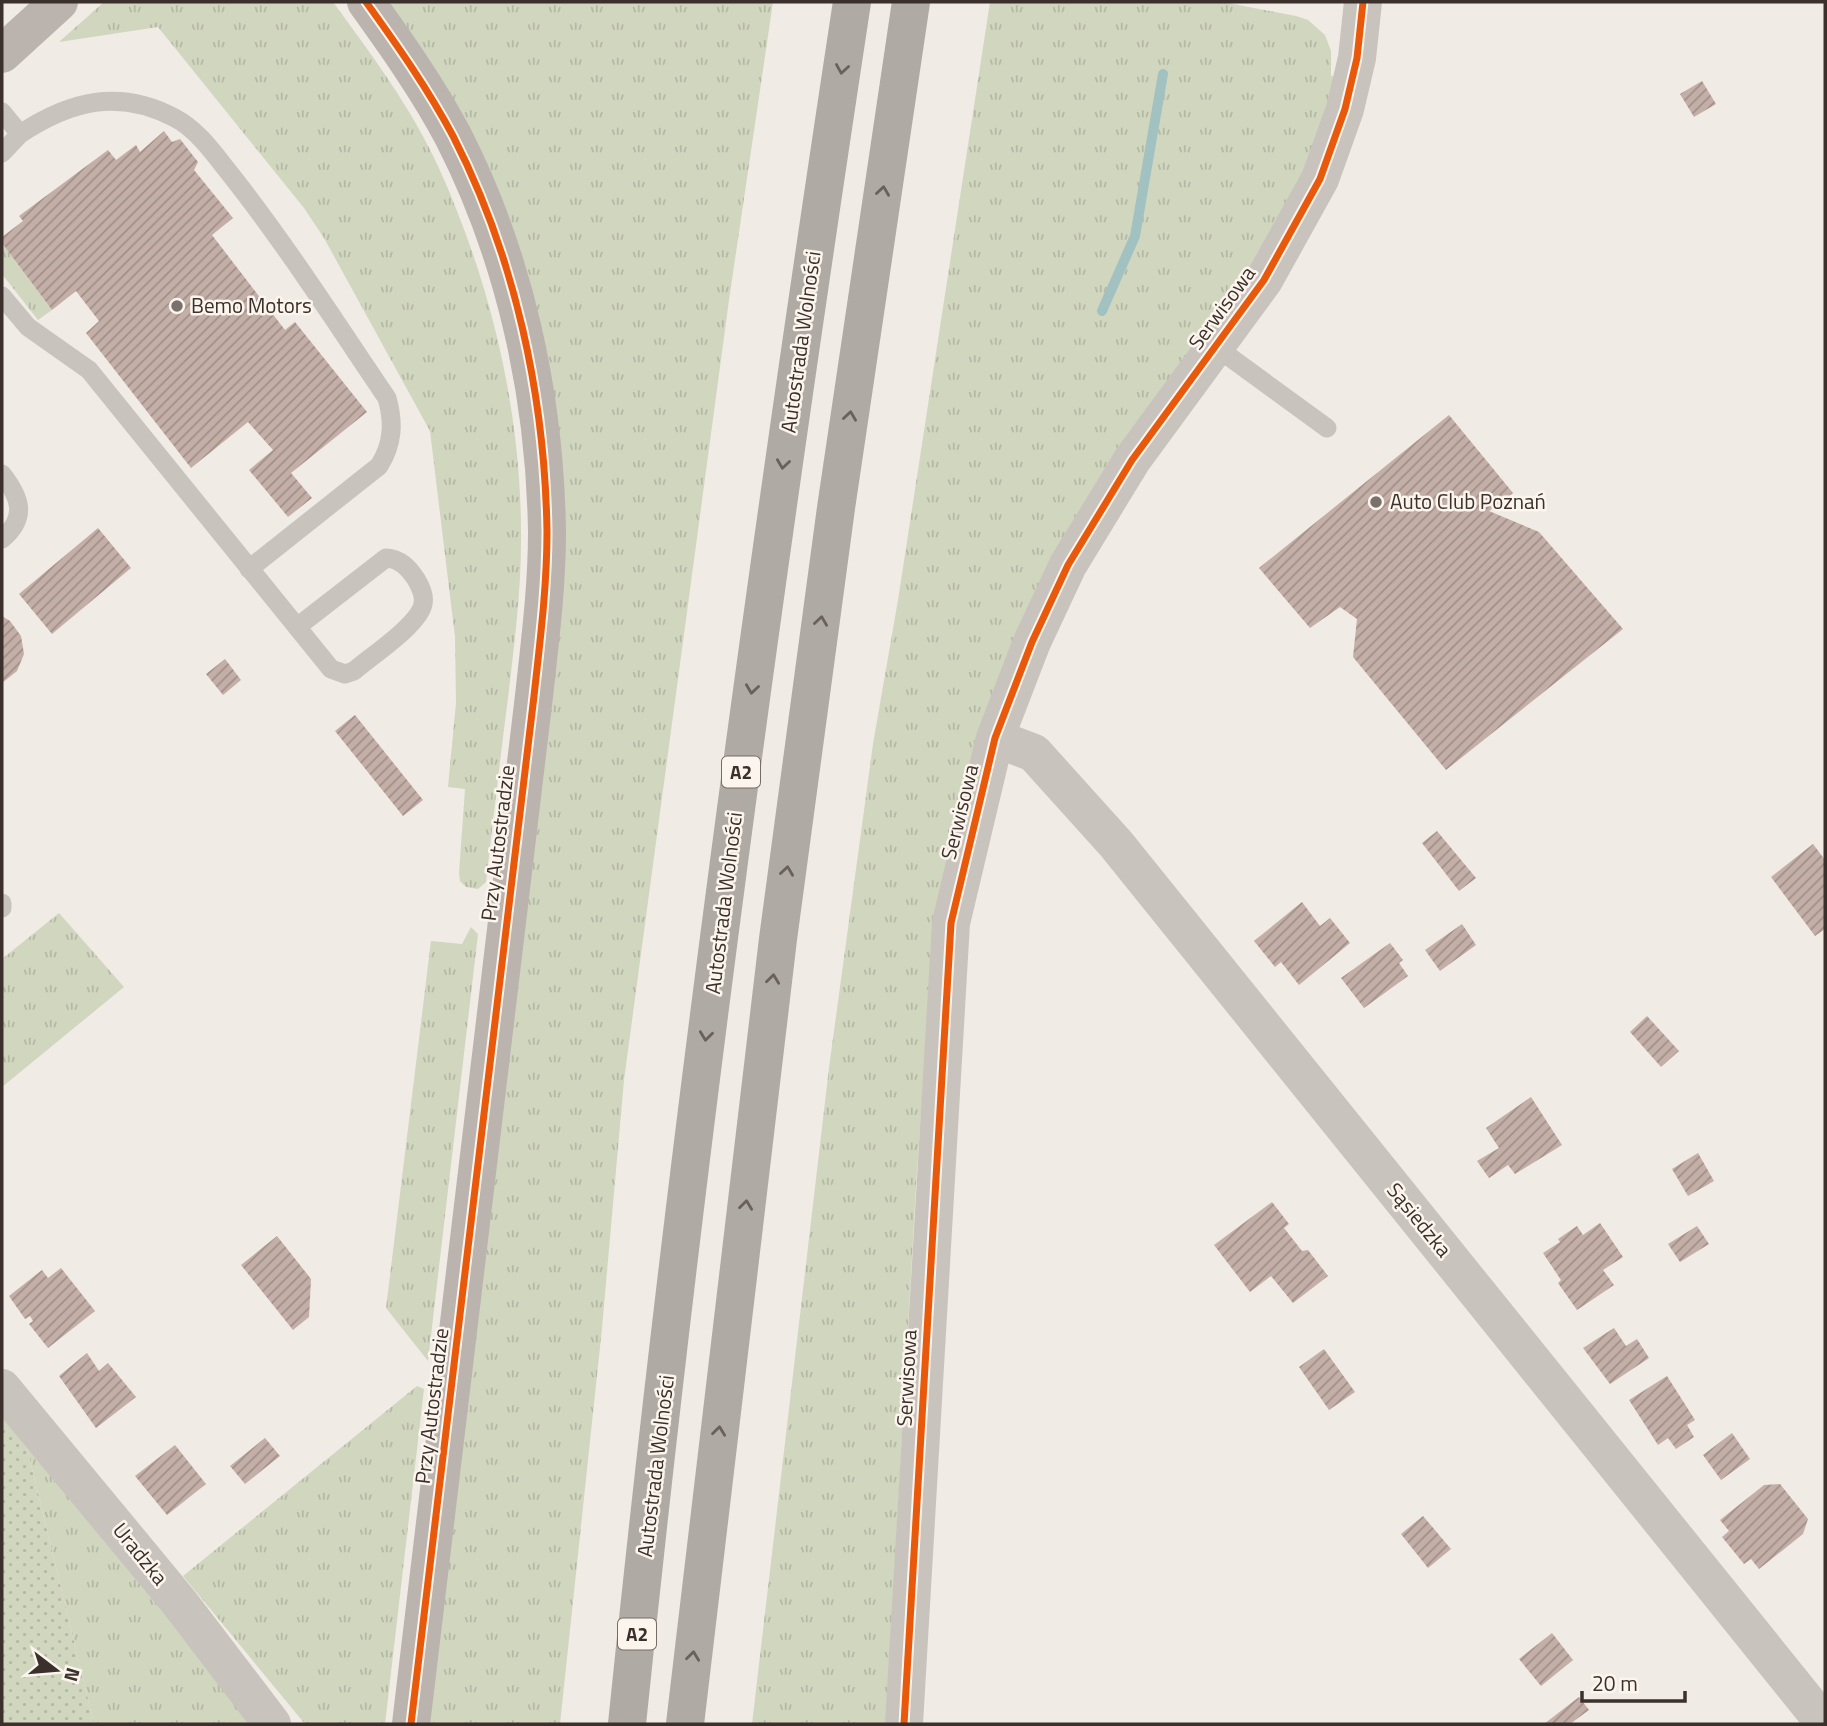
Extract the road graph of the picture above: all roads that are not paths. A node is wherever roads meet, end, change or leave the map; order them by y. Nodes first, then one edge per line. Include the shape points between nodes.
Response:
1 (59, 2) edge
2 (366, 2) edge
3 (852, 2) edge
4 (911, 2) edge
5 (1363, 2) edge
6 (2, 54) edge
7 (2, 112) edge
8 (20, 134) junction
9 (2, 153) edge
10 (2, 296) edge
11 (1216, 346) junction
12 (1327, 428) dead end
13 (2, 474) edge
14 (2, 539) edge
15 (249, 569) junction
16 (297, 627) junction
17 (996, 737) junction
18 (2, 1388) edge
19 (628, 1719) edge
20 (685, 1721) edge
21 (272, 1724) edge
22 (411, 1724) edge
23 (904, 1724) edge
24 (1825, 1724) edge

1 - 6 street
2 - 22 street, Przy Autostradzie via 413,68 452,135 491,225 530,361 542,440 546,511 545,587 536,674
3 -> 19 highway, Autostrada Wolności / A2 via 723,912
20 -> 4 highway via 778,939
5 - 11 street, Serwisowa via 1345,109 1320,179 1264,281
7 - 8 lane
8 - 9 lane
8 - 15 lane via 61,111 103,100 145,106 178,119 209,148 254,205 387,398 392,425 379,466
10 - 15 lane via 29,327 89,370
11 - 12 lane
11 - 17 street, Serwisowa via 1132,460 1068,565
13 - 14 lane via 19,508 12,531
15 - 16 lane
16 - 16 lane via 331,669 345,674 417,617 424,600 421,588 402,563 386,558
17 - 23 street, Serwisowa via 951,923
17 - 24 street, Sąsiedzka via 1034,753 1116,844
18 - 21 street, Uradzka via 179,1602

